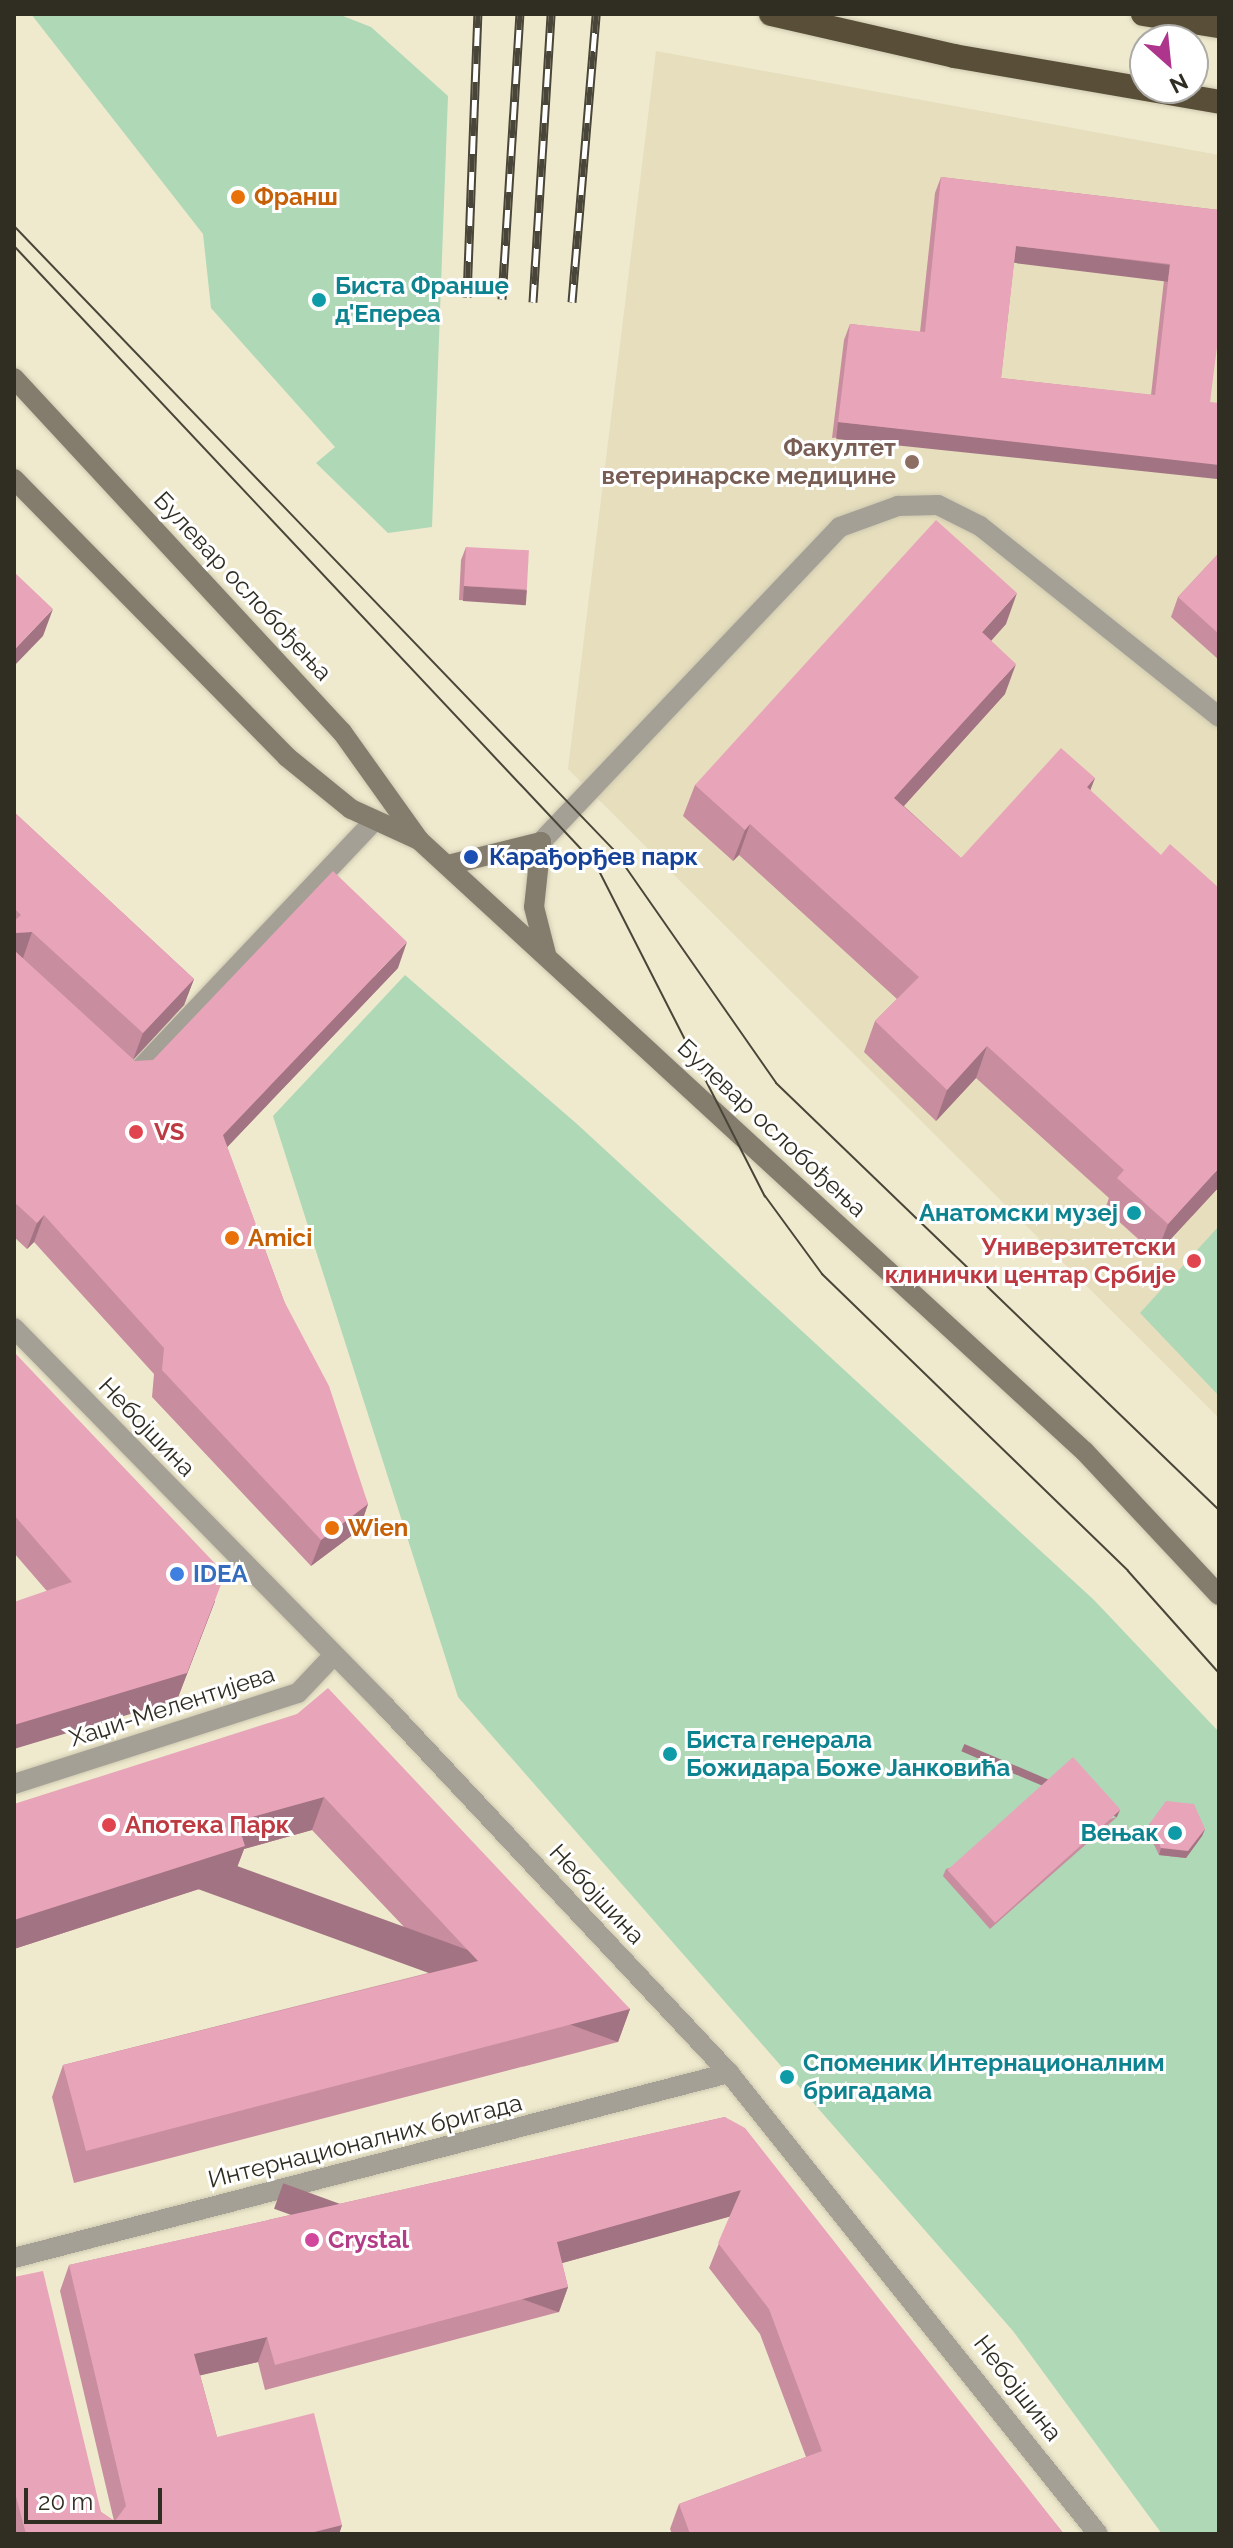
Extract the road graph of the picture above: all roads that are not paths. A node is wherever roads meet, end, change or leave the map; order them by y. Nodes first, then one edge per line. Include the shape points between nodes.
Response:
1 (771, 14) edge
2 (1143, 14) edge
3 (1219, 26) edge
4 (1219, 102) edge
5 (14, 378) edge
6 (14, 479) edge
7 (1219, 717) edge
8 (373, 822) junction
9 (419, 840) junction
10 (541, 842) junction
11 (448, 865) junction
12 (547, 958) junction
13 (112, 1058) edge
14 (14, 1328) edge
15 (1219, 1595) edge
16 (333, 1656) junction
17 (14, 1784) edge
18 (729, 2073) junction
19 (37, 2252) junction
20 (14, 2258) edge
21 (45, 2282) edge
22 (1098, 2534) edge

1 - 4 highway via 954,56
2 - 3 highway
5 - 9 main road, Булевар ослобођења via 342,732
6 - 8 main road, Булевар ослобођења via 287,757
7 - 10 street via 980,526 938,505 898,506 840,527
8 - 9 main road, Булевар ослобођења
8 - 13 street via 134,1078
9 - 11 main road, Булевар ослобођења
10 - 11 main road
10 - 12 main road via 534,907
11 - 12 main road, Булевар ослобођења
12 - 15 main road, Булевар ослобођења via 1085,1452
14 - 16 street, Небојшина
16 - 17 street, Хаџи-Мелентијева via 298,1693
16 - 18 street, Небојшина
18 - 19 street, Интернационалних бригада
18 - 22 street, Небојшина
19 - 20 street, Интернационалних бригада
19 - 21 street

